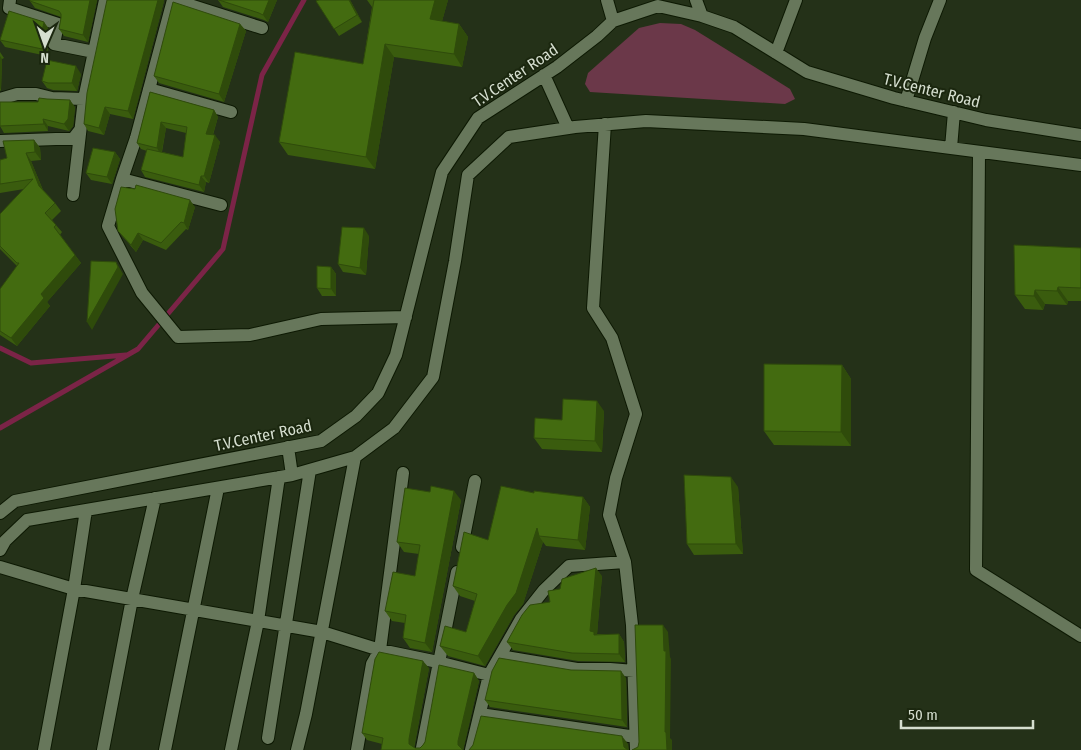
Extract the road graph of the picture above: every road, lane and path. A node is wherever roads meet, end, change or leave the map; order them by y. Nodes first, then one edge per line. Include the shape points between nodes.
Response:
1 (10, 0) edge
2 (105, 0) edge
3 (173, 0) edge
4 (607, 0) edge
5 (696, 0) edge
6 (796, 0) edge
7 (940, 0) edge
8 (702, 16) junction
9 (613, 21) junction
10 (262, 28) dead end
11 (94, 52) junction
12 (776, 54) junction
13 (544, 75) junction
14 (149, 89) junction
15 (0, 99) edge
16 (84, 99) junction
17 (906, 101) junction
18 (231, 112) dead end
19 (954, 112) junction
20 (605, 124) junction
21 (568, 128) junction
22 (80, 130) junction
23 (1081, 135) edge
24 (0, 141) edge
25 (951, 148) junction
26 (979, 152) junction
27 (1081, 165) edge
28 (122, 179) junction
29 (73, 195) dead end
30 (221, 205) dead end
31 (406, 317) junction
32 (288, 447) junction
33 (355, 457) junction
34 (310, 470) junction
35 (403, 473) dead end
36 (286, 476) junction
37 (475, 481) dead end
38 (218, 488) junction
39 (155, 498) junction
40 (86, 510) junction
41 (0, 513) edge
42 (0, 550) edge
43 (626, 562) junction
44 (0, 567) edge
45 (74, 589) junction
46 (132, 599) junction
47 (193, 610) junction
48 (258, 621) junction
49 (286, 625) junction
50 (322, 632) junction
51 (1081, 636) edge
52 (380, 650) junction
53 (500, 656) junction
54 (438, 662) junction
55 (634, 671) junction
56 (490, 675) junction
57 (480, 714) junction
58 (268, 738) dead end
59 (636, 744) edge
60 (422, 748) edge
61 (44, 750) edge
62 (103, 750) edge
63 (165, 750) edge
64 (231, 750) edge
65 (297, 750) edge
66 (357, 750) edge
67 (471, 750) edge

1 - 11 street via 9,8 58,24 54,44
2 - 11 street
3 - 10 street
3 - 14 street
4 - 9 street
5 - 8 street
6 - 12 street
7 - 17 street
8 - 9 street, T.V.Center Road via 658,6
8 - 12 street, T.V.Center Road via 734,27
9 - 13 street, T.V.Center Road
11 - 16 street
12 - 17 street, T.V.Center Road via 807,72
13 - 21 street
13 - 31 street, T.V.Center Road via 478,118 442,172
14 - 18 street
14 - 28 street
15 - 16 street via 17,94 36,94
16 - 22 street
17 - 19 street, T.V.Center Road
19 - 23 street, T.V.Center Road
19 - 25 street
20 - 21 street
20 - 25 street via 646,121 804,129
20 - 43 street via 593,308 612,338 636,414 616,478 609,515
21 - 33 street via 509,137 468,175 433,377 394,428
22 - 24 street via 74,139
22 - 29 street
25 - 26 street
26 - 27 street
26 - 51 street via 976,570
28 - 30 street
28 - 31 street via 108,226 142,293 178,337 250,335 321,319
31 - 32 street, T.V.Center Road via 396,355 378,392 356,416 321,441
32 - 36 street
32 - 41 street, T.V.Center Road via 15,501
33 - 34 street
33 - 50 street
34 - 36 street
34 - 49 street
35 - 52 street
36 - 38 street
36 - 48 street
37 - 54 street
38 - 39 street
38 - 47 street
39 - 40 street
39 - 46 street
40 - 42 street via 27,520
40 - 45 street
43 - 53 street via 569,566 544,590
43 - 55 street
44 - 45 street
45 - 46 street
45 - 61 street
46 - 47 street
46 - 62 street
47 - 48 street
47 - 63 street
48 - 49 street
48 - 64 street
49 - 50 street
49 - 58 street
50 - 52 street
50 - 65 street
52 - 54 street
52 - 66 street via 372,664
53 - 55 street via 577,669
53 - 56 street
54 - 56 street
54 - 60 street
55 - 59 street
56 - 57 street
57 - 59 street
57 - 67 street

